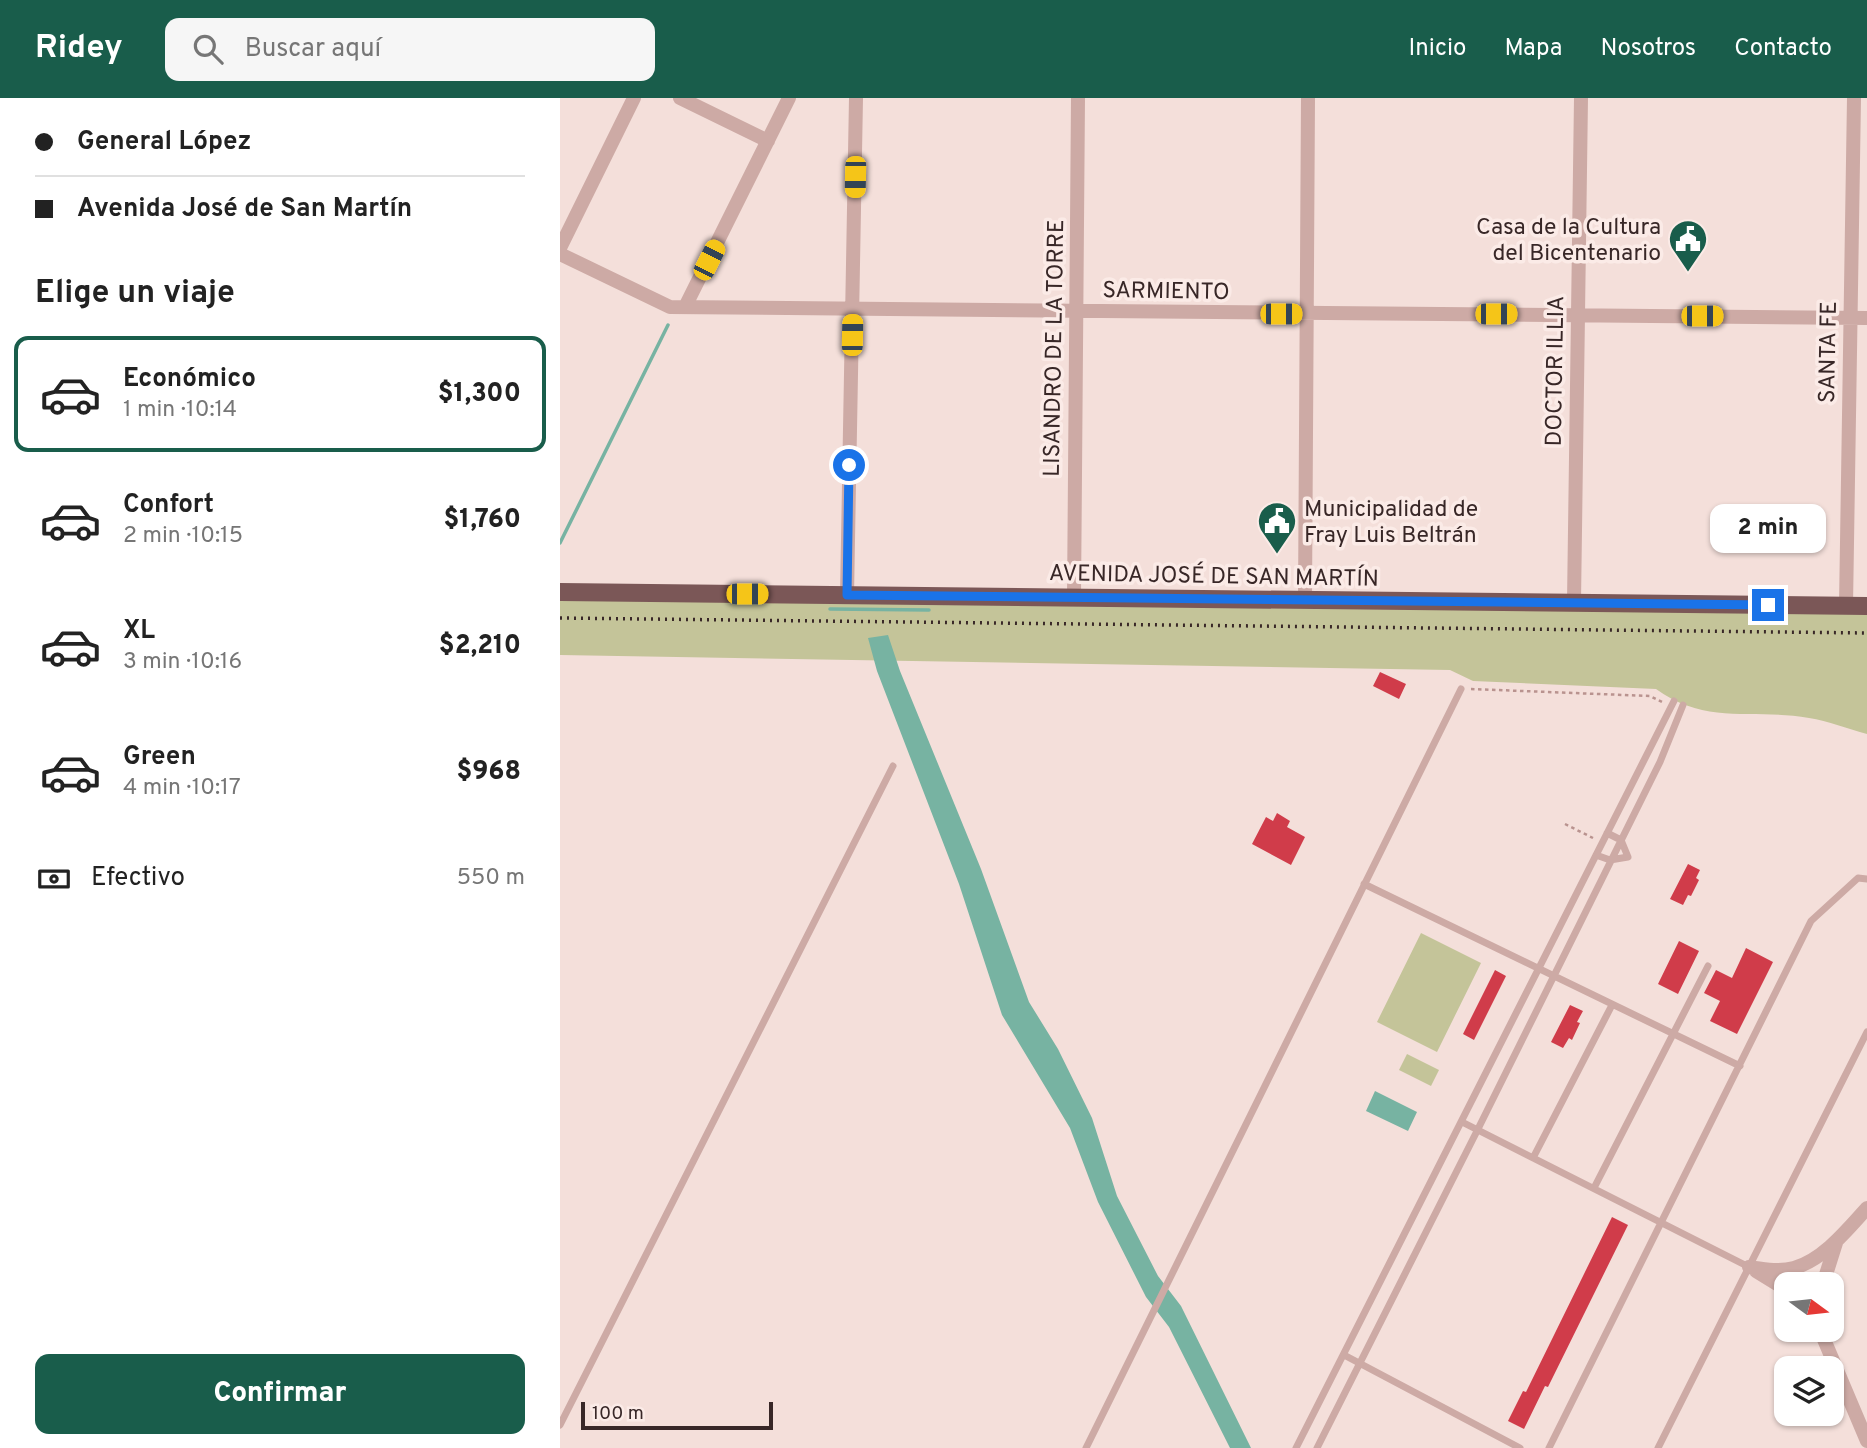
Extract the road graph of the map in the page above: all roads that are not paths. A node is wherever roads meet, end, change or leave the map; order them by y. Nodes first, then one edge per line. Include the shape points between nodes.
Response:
1 (634, 98) edge
2 (680, 98) edge
3 (789, 98) edge
4 (856, 98) edge
5 (1078, 98) edge
6 (1308, 98) edge
7 (1581, 98) edge
8 (1854, 98) edge
9 (768, 141) junction
10 (560, 248) edge
11 (560, 254) edge
12 (685, 307) junction
13 (852, 309) junction
14 (1076, 312) junction
15 (1307, 314) junction
16 (1578, 315) junction
17 (1850, 318) junction
18 (1867, 318) edge
19 (560, 592) edge
20 (847, 595) junction
21 (1074, 598) junction
22 (1305, 600) junction
23 (1574, 602) junction
24 (1846, 606) junction
25 (1867, 606) edge
26 (1461, 689) road end
27 (1673, 704) road end
28 (1683, 705) dead end
29 (893, 766) dead end
30 (1607, 833) junction
31 (1621, 840) junction
32 (1596, 855) junction
33 (1610, 860) junction
34 (1867, 879) edge
35 (1364, 884) junction
36 (1708, 966) dead end
37 (1539, 968) junction
38 (1553, 976) junction
39 (1612, 1005) junction
40 (1867, 1032) edge
41 (1673, 1034) junction
42 (1740, 1066) junction
43 (1462, 1122) junction
44 (1477, 1131) junction
45 (1533, 1158) junction
46 (1594, 1188) junction
47 (1867, 1208) edge
48 (1663, 1222) junction
49 (1838, 1239) junction
50 (1749, 1267) junction
51 (1825, 1272) edge
52 (1774, 1282) edge
53 (1825, 1342) edge
54 (1343, 1355) junction
55 (1358, 1363) junction
56 (560, 1425) edge
57 (1867, 1441) edge
58 (1086, 1448) edge
59 (1296, 1448) edge
60 (1317, 1448) edge
61 (1520, 1448) edge
62 (1549, 1448) edge
63 (1658, 1448) edge

1 - 10 street
2 - 9 street
3 - 9 street
4 - 13 street
5 - 14 street, LISANDRO DE LA TORRE
6 - 15 street
7 - 16 street, DOCTOR ILLIA
8 - 17 street, SANTA FE
9 - 12 street
11 - 12 street, SARMIENTO via 670,307
12 - 13 street, SARMIENTO
13 - 14 street, SARMIENTO
13 - 20 street
14 - 15 street, SARMIENTO
14 - 21 street, LISANDRO DE LA TORRE
15 - 16 street, SARMIENTO
15 - 22 street
16 - 17 street, SARMIENTO
16 - 23 street, DOCTOR ILLIA
17 - 18 street, SARMIENTO
17 - 24 street, SANTA FE
19 - 20 main road, AVENIDA JOSÉ DE SAN MARTÍN
20 - 21 main road, AVENIDA JOSÉ DE SAN MARTÍN
21 - 22 main road, AVENIDA JOSÉ DE SAN MARTÍN
22 - 23 main road, AVENIDA JOSÉ DE SAN MARTÍN
23 - 24 main road, AVENIDA JOSÉ DE SAN MARTÍN
24 - 25 main road, AVENIDA JOSÉ DE SAN MARTÍN
26 - 35 lane
27 - 30 lane
28 - 31 lane
29 - 56 lane
30 - 31 lane
30 - 32 lane
31 - 33 lane
31 - 33 lane via 1628,858
32 - 33 lane
32 - 37 lane
33 - 38 lane
34 - 42 lane via 1858,878 1811,921
35 - 37 lane
35 - 58 lane
36 - 41 lane
37 - 38 lane
37 - 43 lane
38 - 39 lane
38 - 44 lane
39 - 41 lane
39 - 45 lane
40 - 50 lane
41 - 42 lane
41 - 46 lane
42 - 48 lane
43 - 44 lane
43 - 54 lane
44 - 45 lane
44 - 55 lane
45 - 46 lane
46 - 48 lane
47 - 49 street
48 - 50 lane
48 - 62 lane
49 - 50 street via 1794,1268
49 - 51 street
50 - 52 street
50 - 63 lane
53 - 57 street
54 - 55 lane
54 - 59 lane
55 - 60 lane
55 - 61 lane

